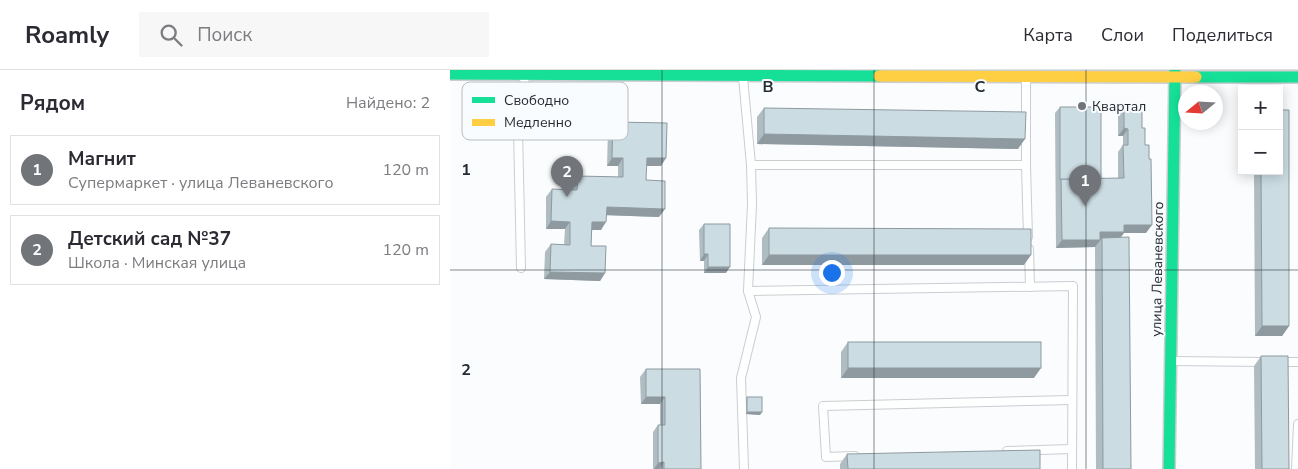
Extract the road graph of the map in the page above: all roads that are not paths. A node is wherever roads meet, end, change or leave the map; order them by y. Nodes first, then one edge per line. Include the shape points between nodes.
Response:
1 (1175, 73) edge
2 (450, 74) edge
3 (525, 74) junction
4 (742, 75) junction
5 (1026, 75) junction
6 (1298, 77) edge
7 (524, 82) edge
8 (518, 140) edge
9 (751, 165) junction
10 (1026, 165) junction
11 (521, 268) dead end
12 (1030, 287) junction
13 (748, 291) junction
14 (1171, 360) junction
15 (1298, 362) edge
16 (1072, 400) junction
17 (1298, 424) edge
18 (1072, 449) junction
19 (1003, 451) edge
20 (866, 455) edge
21 (744, 469) edge
22 (1072, 469) edge
23 (1169, 469) edge
24 (1296, 469) edge

1 - 5 street
1 - 6 street
1 - 14 street, улица Леваневского
2 - 3 street
3 - 4 street
3 - 7 lane
4 - 5 street
4 - 9 lane
5 - 10 lane
8 - 11 lane
9 - 10 lane
9 - 13 lane
10 - 12 lane
12 - 13 lane
12 - 16 lane via 1073,286
13 - 21 lane via 756,318 741,378
14 - 15 lane
14 - 23 street, улица Леваневского
16 - 18 lane
16 - 20 lane via 823,406 826,457
17 - 24 lane
18 - 19 lane
18 - 22 lane

